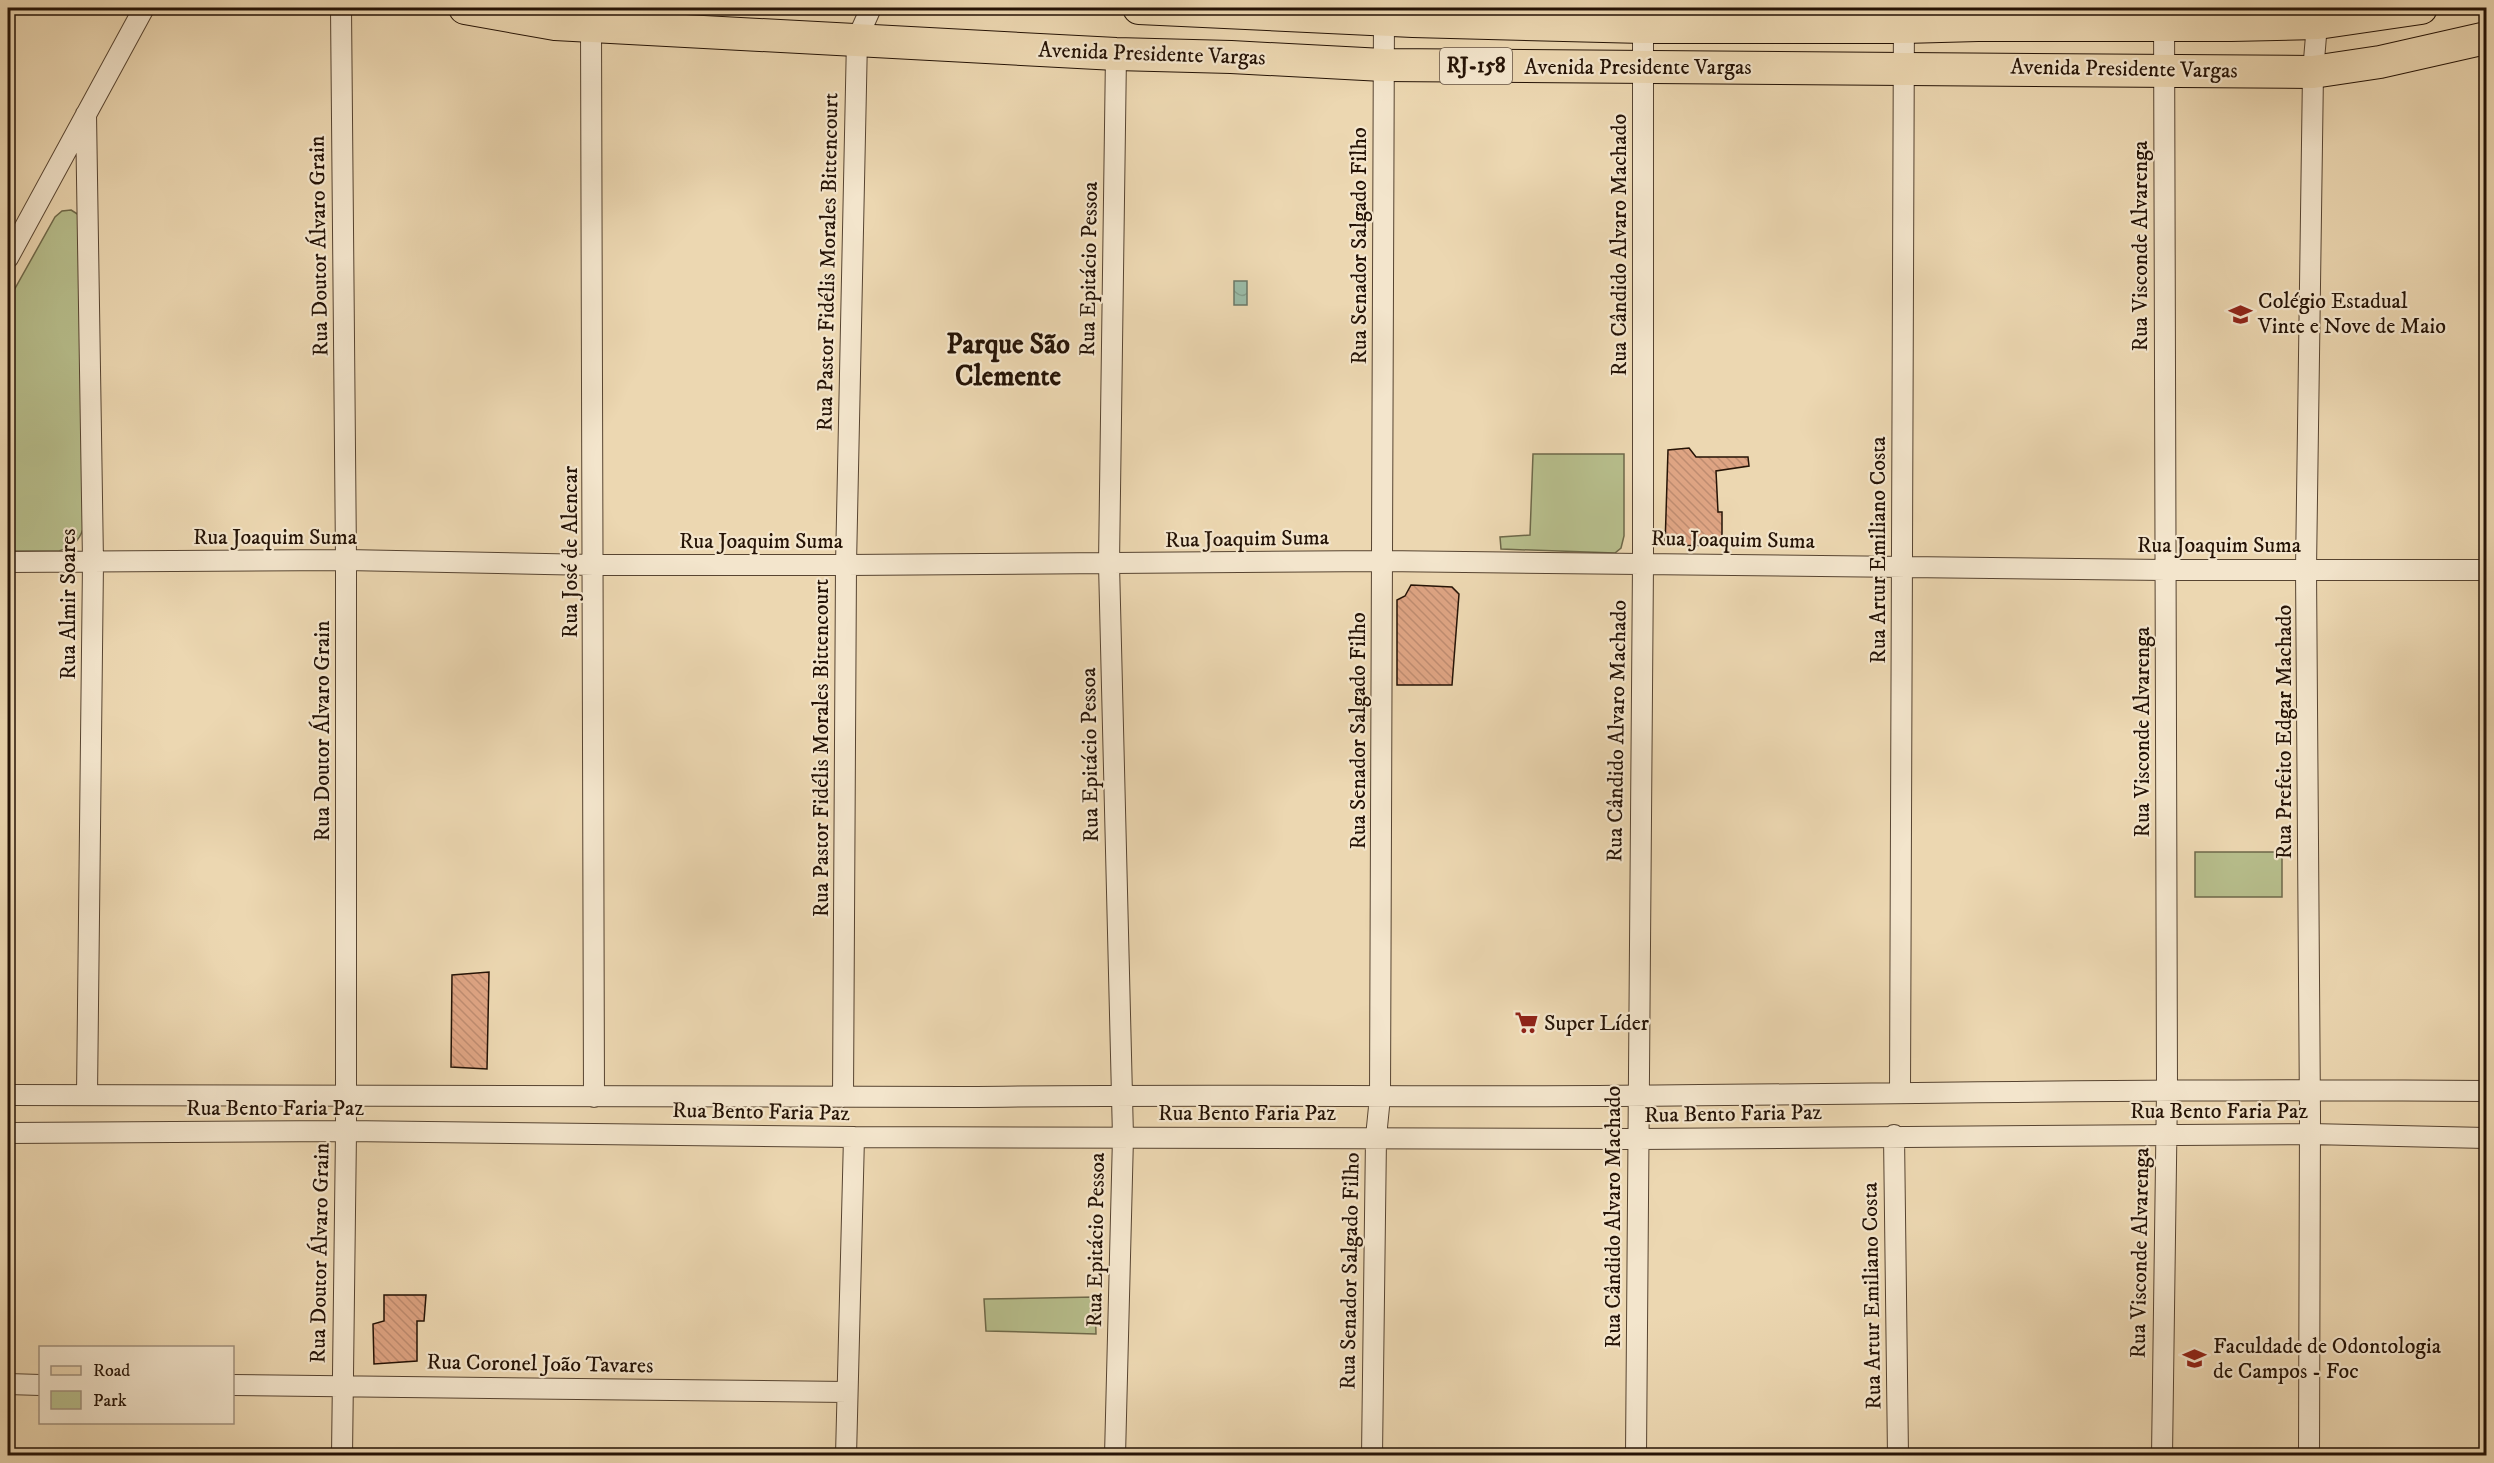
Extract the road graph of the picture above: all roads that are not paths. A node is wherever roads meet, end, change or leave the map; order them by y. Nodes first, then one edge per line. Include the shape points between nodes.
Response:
1 (144, 8) edge
2 (341, 8) edge
3 (465, 8) edge
4 (871, 8) edge
5 (1139, 8) edge
6 (2421, 8) edge
7 (1384, 14) edge
8 (2318, 15) edge
9 (594, 16) edge
10 (2163, 16) edge
11 (1643, 17) edge
12 (1904, 17) edge
13 (2487, 38) edge
14 (857, 39) junction
15 (1116, 54) junction
16 (1383, 65) junction
17 (1643, 67) junction
18 (1904, 68) junction
19 (2163, 70) junction
20 (2313, 72) junction
21 (86, 114) junction
22 (8, 258) edge
23 (346, 560) junction
24 (1382, 561) junction
25 (8, 562) edge
26 (93, 562) junction
27 (1643, 563) junction
28 (1109, 564) junction
29 (594, 565) junction
30 (846, 565) junction
31 (1902, 566) junction
32 (2306, 569) junction
33 (2166, 570) junction
34 (2487, 570) edge
35 (2310, 1089) junction
36 (2167, 1090) junction
37 (2487, 1090) edge
38 (1900, 1093) junction
39 (8, 1095) edge
40 (87, 1095) junction
41 (346, 1095) junction
42 (1122, 1095) junction
43 (1638, 1096) junction
44 (594, 1097) junction
45 (843, 1097) junction
46 (1380, 1097) junction
47 (346, 1131) junction
48 (8, 1133) edge
49 (2310, 1134) junction
50 (2166, 1135) junction
51 (1894, 1136) junction
52 (854, 1137) junction
53 (1123, 1137) junction
54 (1376, 1137) junction
55 (2487, 1138) edge
56 (1637, 1139) junction
57 (8, 1384) edge
58 (39, 1384) edge
59 (234, 1385) edge
60 (342, 1386) junction
61 (847, 1392) junction
62 (342, 1455) edge
63 (846, 1455) edge
64 (1115, 1455) edge
65 (1372, 1455) edge
66 (1636, 1455) edge
67 (1898, 1455) edge
68 (2162, 1455) edge
69 (2309, 1455) edge

1 - 21 street
2 - 23 street, Rua Doutor Álvaro Grain
3 - 9 main road, Avenida Presidente Vargas / RJ-158 via 555,24
4 - 14 street
5 - 7 main road, Avenida Presidente Vargas / RJ-158
6 - 8 main road, Avenida Presidente Vargas / RJ-158
7 - 11 main road, Avenida Presidente Vargas / RJ-158
7 - 16 street, Rua Senador Salgado Filho
8 - 10 main road, Avenida Presidente Vargas / RJ-158
8 - 20 street, Rua Prefeito Edgar Machado
9 - 14 main road, Avenida Presidente Vargas / RJ-158
9 - 29 street, Rua José de Alencar
10 - 12 main road, Avenida Presidente Vargas / RJ-158 via 1978,25
10 - 19 street, Rua Visconde Alvarenga
11 - 12 main road, Avenida Presidente Vargas / RJ-158
11 - 17 street, Rua Cândido Alvaro Machado
12 - 18 street, Rua Artur Emiliano Costa
13 - 20 main road, Avenida Presidente Vargas / RJ-158 via 2380,62
14 - 15 main road, Avenida Presidente Vargas / RJ-158
14 - 30 street, Rua Pastor Fidélis Morales Bittencourt
15 - 16 main road, Avenida Presidente Vargas / RJ-158
15 - 28 street, Rua Epitácio Pessoa
16 - 17 main road, Avenida Presidente Vargas / RJ-158
16 - 24 street, Rua Senador Salgado Filho
17 - 18 main road, Avenida Presidente Vargas / RJ-158
17 - 27 street, Rua Cândido Alvaro Machado
18 - 19 main road, Avenida Presidente Vargas / RJ-158
18 - 31 street, Rua Artur Emiliano Costa
19 - 20 main road, Avenida Presidente Vargas / RJ-158
19 - 33 street, Rua Visconde Alvarenga
20 - 32 street, Rua Prefeito Edgar Machado
21 - 22 street
21 - 26 street, Rua Almir Soares
23 - 26 street, Rua Joaquim Suma
23 - 29 street, Rua Joaquim Suma
23 - 41 street, Rua Doutor Álvaro Grain
24 - 27 street, Rua Joaquim Suma
24 - 28 street, Rua Joaquim Suma
24 - 46 street, Rua Senador Salgado Filho
25 - 26 street, Rua Joaquim Suma
26 - 40 street, Rua Almir Soares
27 - 31 street, Rua Joaquim Suma
27 - 43 street, Rua Cândido Alvaro Machado
28 - 30 street, Rua Joaquim Suma
28 - 42 street, Rua Epitácio Pessoa
29 - 30 street, Rua Joaquim Suma
29 - 44 street, Rua José de Alencar
30 - 45 street, Rua Pastor Fidélis Morales Bittencourt
31 - 33 street, Rua Joaquim Suma
31 - 38 street, Rua Artur Emiliano Costa
32 - 33 street, Rua Joaquim Suma
32 - 34 street, Rua Joaquim Suma
32 - 35 street, Rua Prefeito Edgar Machado
33 - 36 street, Rua Visconde Alvarenga
35 - 36 street, Rua Bento Faria Paz
35 - 37 street, Rua Bento Faria Paz
35 - 49 street, Rua Prefeito Edgar Machado
36 - 38 street, Rua Bento Faria Paz
36 - 50 street, Rua Visconde Alvarenga
38 - 43 street, Rua Bento Faria Paz
39 - 40 street, Rua Bento Faria Paz
40 - 41 street, Rua Bento Faria Paz
41 - 44 street, Rua Bento Faria Paz
41 - 47 street, Rua Doutor Álvaro Grain
42 - 45 street, Rua Bento Faria Paz
42 - 46 street, Rua Bento Faria Paz
42 - 53 street, Rua Epitácio Pessoa
43 - 46 street, Rua Bento Faria Paz
43 - 56 street, Rua Cândido Alvaro Machado
44 - 45 street, Rua Bento Faria Paz
46 - 54 street, Rua Senador Salgado Filho
47 - 48 street, Rua Bento Faria Paz
47 - 52 street, Rua Bento Faria Paz
47 - 60 street, Rua Doutor Álvaro Grain
49 - 50 street, Rua Bento Faria Paz
49 - 55 street, Rua Bento Faria Paz
49 - 69 street, Rua Prefeito Edgar Machado
50 - 51 street, Rua Bento Faria Paz
50 - 68 street, Rua Visconde Alvarenga
51 - 56 street, Rua Bento Faria Paz
51 - 67 street, Rua Artur Emiliano Costa
52 - 53 street, Rua Bento Faria Paz
52 - 61 street
53 - 54 street, Rua Bento Faria Paz
53 - 64 street, Rua Epitácio Pessoa
54 - 56 street, Rua Bento Faria Paz
54 - 65 street, Rua Senador Salgado Filho
56 - 66 street, Rua Cândido Alvaro Machado
57 - 58 street
59 - 60 street, Rua Coronel João Tavares
60 - 61 street, Rua Coronel João Tavares
60 - 62 street, Rua Doutor Álvaro Grain
61 - 63 street

